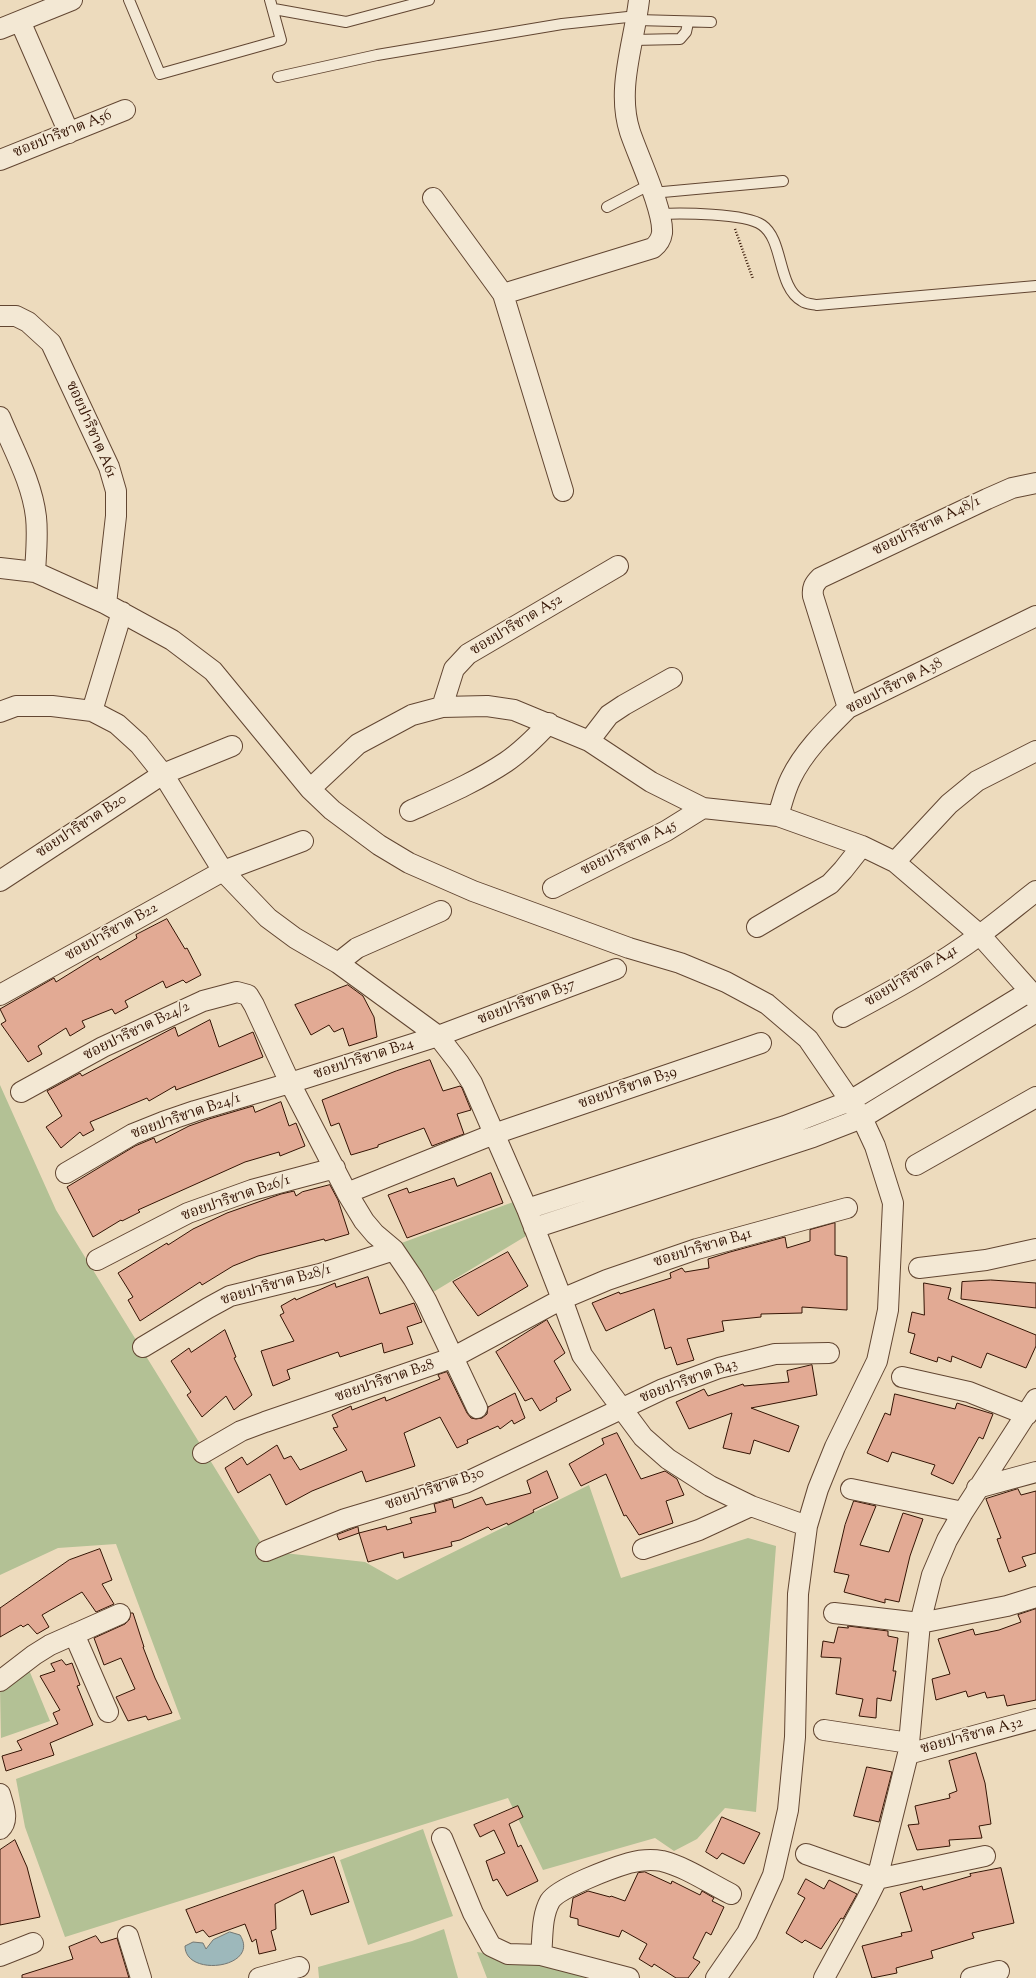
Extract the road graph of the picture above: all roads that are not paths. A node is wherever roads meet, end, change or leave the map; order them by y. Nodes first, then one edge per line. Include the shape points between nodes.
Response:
1 (72, 0) edge
2 (129, 0) edge
3 (429, 0) edge
4 (272, 5) edge
5 (640, 14) edge
6 (20, 21) junction
7 (711, 22) dead end
8 (688, 23) junction
9 (0, 29) edge
10 (638, 40) junction
11 (278, 77) dead end
12 (126, 110) dead end
13 (69, 133) junction
14 (0, 160) edge
15 (783, 181) dead end
16 (651, 189) junction
17 (433, 198) dead end
18 (607, 207) dead end
19 (664, 214) junction
20 (1036, 286) edge
21 (503, 294) junction
22 (0, 316) edge
23 (0, 417) edge
24 (1036, 483) edge
25 (563, 492) dead end
26 (618, 566) dead end
27 (0, 568) edge
28 (35, 572) junction
29 (114, 608) junction
30 (1036, 616) edge
31 (672, 678) dead end
32 (442, 707) junction
33 (848, 708) junction
34 (92, 711) junction
35 (0, 712) edge
36 (549, 723) junction
37 (589, 741) junction
38 (232, 746) dead end
39 (1036, 751) edge
40 (163, 774) junction
41 (310, 789) junction
42 (704, 808) junction
43 (410, 811) dead end
44 (778, 816) junction
45 (303, 841) dead end
46 (862, 846) junction
47 (895, 862) junction
48 (223, 871) junction
49 (0, 881) edge
50 (554, 888) dead end
51 (1036, 891) edge
52 (441, 911) dead end
53 (757, 927) dead end
54 (980, 934) junction
55 (338, 963) junction
56 (616, 969) dead end
57 (0, 995) edge
58 (1033, 996) edge
59 (1036, 1012) edge
60 (843, 1017) dead end
61 (438, 1036) junction
62 (761, 1043) dead end
63 (290, 1083) junction
64 (21, 1092) dead end
65 (1036, 1097) edge
66 (850, 1101) junction
67 (862, 1118) junction
68 (494, 1134) junction
69 (916, 1165) dead end
70 (335, 1168) junction
71 (66, 1173) dead end
72 (347, 1193) junction
73 (847, 1208) dead end
74 (527, 1209) junction
75 (534, 1228) junction
76 (1036, 1249) edge
77 (394, 1250) junction
78 (97, 1260) dead end
79 (919, 1268) dead end
80 (562, 1300) junction
81 (143, 1347) dead end
82 (829, 1353) dead end
83 (452, 1358) junction
84 (902, 1377) dead end
85 (1031, 1407) edge
86 (477, 1408) dead end
87 (622, 1408) junction
88 (203, 1453) dead end
89 (1036, 1472) edge
90 (977, 1488) junction
91 (851, 1489) dead end
92 (751, 1506) junction
93 (963, 1512) junction
94 (806, 1526) junction
95 (643, 1549) dead end
96 (266, 1551) dead end
97 (1036, 1597) edge
98 (834, 1613) dead end
99 (120, 1614) dead end
100 (920, 1623) junction
101 (74, 1634) junction
102 (0, 1681) edge
103 (108, 1712) dead end
104 (1036, 1719) edge
105 (824, 1730) dead end
106 (908, 1749) junction
107 (1, 1797) edge
108 (0, 1829) edge
109 (442, 1838) dead end
110 (806, 1854) dead end
111 (985, 1856) dead end
112 (877, 1879) junction
113 (731, 1894) dead end
114 (128, 1936) dead end
115 (33, 1943) dead end
116 (541, 1955) junction
117 (0, 1956) edge
118 (299, 1967) dead end
119 (999, 1971) dead end
120 (141, 1978) edge
121 (258, 1978) edge
122 (629, 1978) edge
123 (716, 1978) edge
124 (824, 1978) edge
125 (971, 1978) edge

1 - 6 street
2 - 4 lane via 160,74 281,40
3 - 4 lane via 346,22
5 - 8 lane
5 - 10 street
5 - 11 lane via 562,24 384,54
6 - 9 street
6 - 13 street
7 - 8 lane
8 - 10 lane via 683,37 674,40
10 - 16 street via 625,80 625,110
12 - 13 street, ซอยปาริชาต A56
13 - 14 street, ซอยปาริชาต A56
15 - 16 lane
16 - 18 lane
16 - 19 street
17 - 21 street
19 - 20 lane via 732,217 752,220 762,225 770,232 794,294 802,302 817,305
19 - 21 street via 658,245 653,248
21 - 25 street
22 - 29 street, ซอยปาริชาต A61 via 16,316 28,322 51,343 109,467 116,491
23 - 28 street via 31,492 36,515
24 - 33 street, ซอยปาริชาต A48/1 via 1012,488 987,498 820,578 812,589 813,596
26 - 32 street, ซอยปาริชาต A52 via 468,654 454,668
27 - 28 street
28 - 29 street
29 - 34 street, ซอยปาริชาต A61
29 - 41 street via 172,640 213,672
30 - 33 street, ซอยปาริชาต A38
31 - 37 street via 609,715
32 - 36 street via 487,706 514,710
32 - 41 street via 412,715 358,744
33 - 44 street, ซอยปาริชาต A38 via 803,758 791,778
34 - 35 street via 34,704 16,706
34 - 40 street via 118,724 139,744
36 - 37 street
36 - 43 street via 506,762 470,784
37 - 42 street via 651,782
38 - 40 street, ซอยปาริชาต B20
39 - 47 street via 977,781 949,804
40 - 48 street
40 - 49 street, ซอยปาริชาต B20
41 - 66 street via 332,810 379,845 409,863 472,891 628,948 680,963 726,982 767,1004 808,1039
42 - 44 street
42 - 50 street, ซอยปาริชาต A45 via 666,831
44 - 46 street
45 - 48 street, ซอยปาริชาต B22
46 - 47 street
46 - 53 street via 830,884
47 - 54 street
48 - 55 street via 268,918 295,938
48 - 57 street, ซอยปาริชาต B22
51 - 54 street, ซอยปาริชาต A41
52 - 55 street via 357,948
54 - 58 street
54 - 60 street, ซอยปาริชาต A41 via 904,984
55 - 61 street
56 - 61 street, ซอยปาริชาต B37
58 - 66 street
59 - 67 street
61 - 63 street, ซอยปาริชาต B24
61 - 68 street via 472,1083
62 - 68 street, ซอยปาริชาต B39
63 - 64 street, ซอยปาริชาต B24/2 via 254,1005 248,995 237,992 203,1001 102,1047
63 - 70 street
63 - 71 street, ซอยปาริชาต B24/1 via 195,1111 133,1134
65 - 69 street
66 - 67 street
66 - 74 street via 786,1126
67 - 75 street via 813,1137
67 - 94 street via 875,1146 893,1203 888,1310 878,1361 835,1447
68 - 72 street, ซอยปาริชาต B39
68 - 74 street
70 - 72 street
70 - 78 street, ซอยปาริชาต B26/1 via 252,1190 188,1213
72 - 77 street via 364,1221
73 - 80 street, ซอยปาริชาต B41 via 697,1249 606,1280
74 - 75 street
75 - 80 street
76 - 79 street via 986,1260
77 - 81 street, ซอยปาริชาต B28/1 via 320,1274 230,1296
77 - 83 street via 426,1300
80 - 83 street, ซอยปาริชาต B28
80 - 87 street via 582,1355
82 - 87 street, ซอยปาริชาต B43 via 775,1354 719,1368
83 - 86 street
83 - 88 street, ซอยปาริชาต B28 via 241,1431
84 - 85 street
85 - 90 street
87 - 92 street via 643,1437 668,1460 710,1486
87 - 96 street, ซอยปาริชาต B30 via 465,1483 345,1519
89 - 90 street
90 - 93 street
91 - 93 street
92 - 94 street
92 - 95 street via 699,1530
93 - 100 street via 932,1575
94 - 123 street via 798,1594 795,1737 788,1810 773,1875 747,1933
97 - 100 street via 1007,1606
98 - 100 street
99 - 101 street
100 - 106 street
101 - 102 street via 34,1654
101 - 103 street
104 - 106 street, ซอยปาริชาต A32
105 - 106 street
106 - 112 street
107 - 108 street via 6,1816 4,1826
109 - 116 street via 476,1919 491,1946 508,1954
110 - 112 street
111 - 112 street
112 - 124 street
113 - 116 street via 687,1871 663,1862 652,1860 629,1863 575,1884 550,1900 544,1915
114 - 120 street
115 - 117 street
116 - 122 street
118 - 121 street
119 - 125 street

